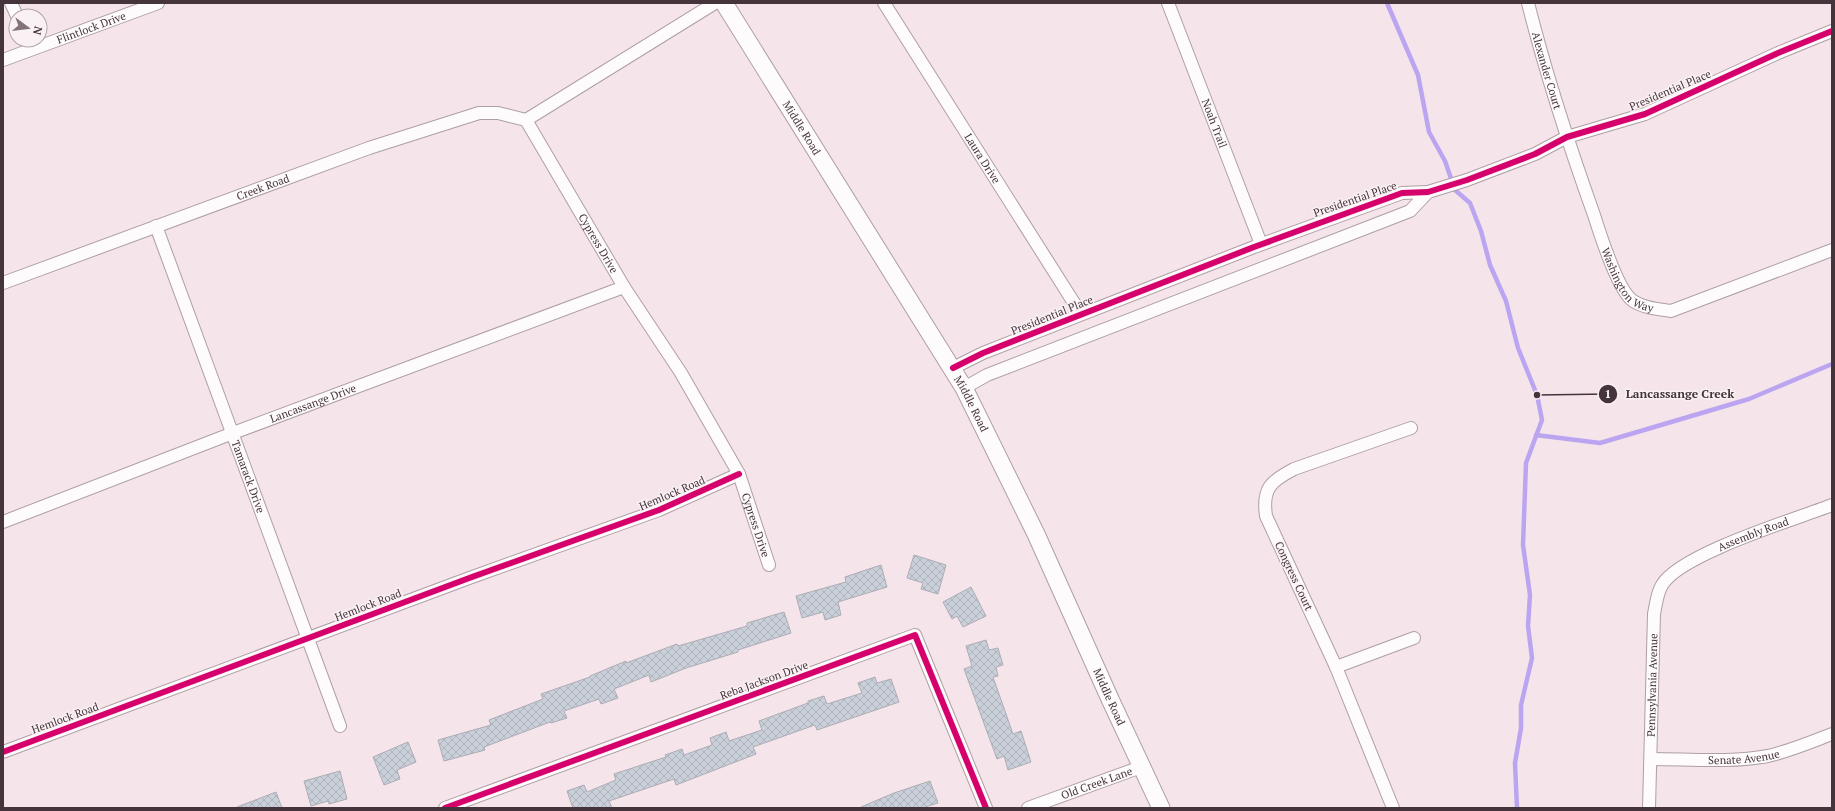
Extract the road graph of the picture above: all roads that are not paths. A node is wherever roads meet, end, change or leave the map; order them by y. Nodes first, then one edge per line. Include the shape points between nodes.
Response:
1 (158, 3) edge
2 (715, 3) edge
3 (724, 3) edge
4 (884, 3) edge
5 (1168, 3) edge
6 (1528, 3) edge
7 (1832, 31) edge
8 (48, 39) edge
9 (25, 48) edge
10 (3, 60) edge
11 (526, 120) junction
12 (1567, 137) junction
13 (1428, 192) junction
14 (156, 226) junction
15 (1261, 244) junction
16 (1832, 250) edge
17 (3, 283) edge
18 (624, 287) junction
19 (1081, 314) junction
20 (953, 368) junction
21 (964, 388) junction
22 (1412, 428) dead end
23 (233, 433) junction
24 (739, 474) junction
25 (1832, 505) edge
26 (3, 522) edge
27 (769, 565) dead end
28 (1677, 570) joint
29 (308, 638) junction
30 (1414, 638) dead end
31 (1336, 667) junction
32 (340, 726) dead end
33 (1832, 734) edge
34 (3, 752) edge
35 (1651, 759) junction
36 (1142, 766) junction
37 (445, 808) edge
38 (986, 808) edge
39 (1028, 808) edge
40 (1161, 808) edge
41 (1393, 808) edge
42 (1649, 808) edge

1 - 8 street, Flintlock Drive
2 - 11 street
3 - 20 main road, Middle Road
4 - 19 street, Laura Drive
5 - 15 street, Noah Trail
6 - 12 street, Alexander Court
7 - 12 street, Presidential Place via 1645,114
9 - 10 street, Flintlock Drive
11 - 14 street, Creek Road via 498,113 480,113 369,148
11 - 18 street, Cypress Drive
12 - 13 street, Presidential Place via 1535,154
12 - 16 street, Washington Way via 1618,279 1632,300 1650,308 1671,311
13 - 15 street, Presidential Place via 1402,193
13 - 21 street via 1410,211 987,375
14 - 17 street, Creek Road
14 - 23 street, Tamarack Drive
15 - 19 street, Presidential Place
18 - 23 street, Lancassange Drive
18 - 24 street, Cypress Drive via 681,373
19 - 20 street, Presidential Place via 983,353
20 - 21 main road, Middle Road
21 - 36 main road, Middle Road via 1036,534
22 - 31 street, Congress Court via 1294,469 1276,478 1267,492 1266,516
23 - 26 street, Lancassange Drive
23 - 29 street, Tamarack Drive
24 - 27 street, Cypress Drive
24 - 29 street, Hemlock Road via 659,510
25 - 28 street, Assembly Road via 1704,553
28 - 35 street, Pennsylvania Avenue via 1663,583 1657,596 1654,614
29 - 32 street, Tamarack Drive
29 - 34 street, Hemlock Road
30 - 31 street
31 - 41 street, Congress Court
33 - 35 street, Senate Avenue via 1767,756 1740,759
35 - 42 street, Pennsylvania Avenue
36 - 39 street, Old Creek Lane
36 - 40 main road, Middle Road
37 - 38 street, Reba Jackson Drive via 915,635

